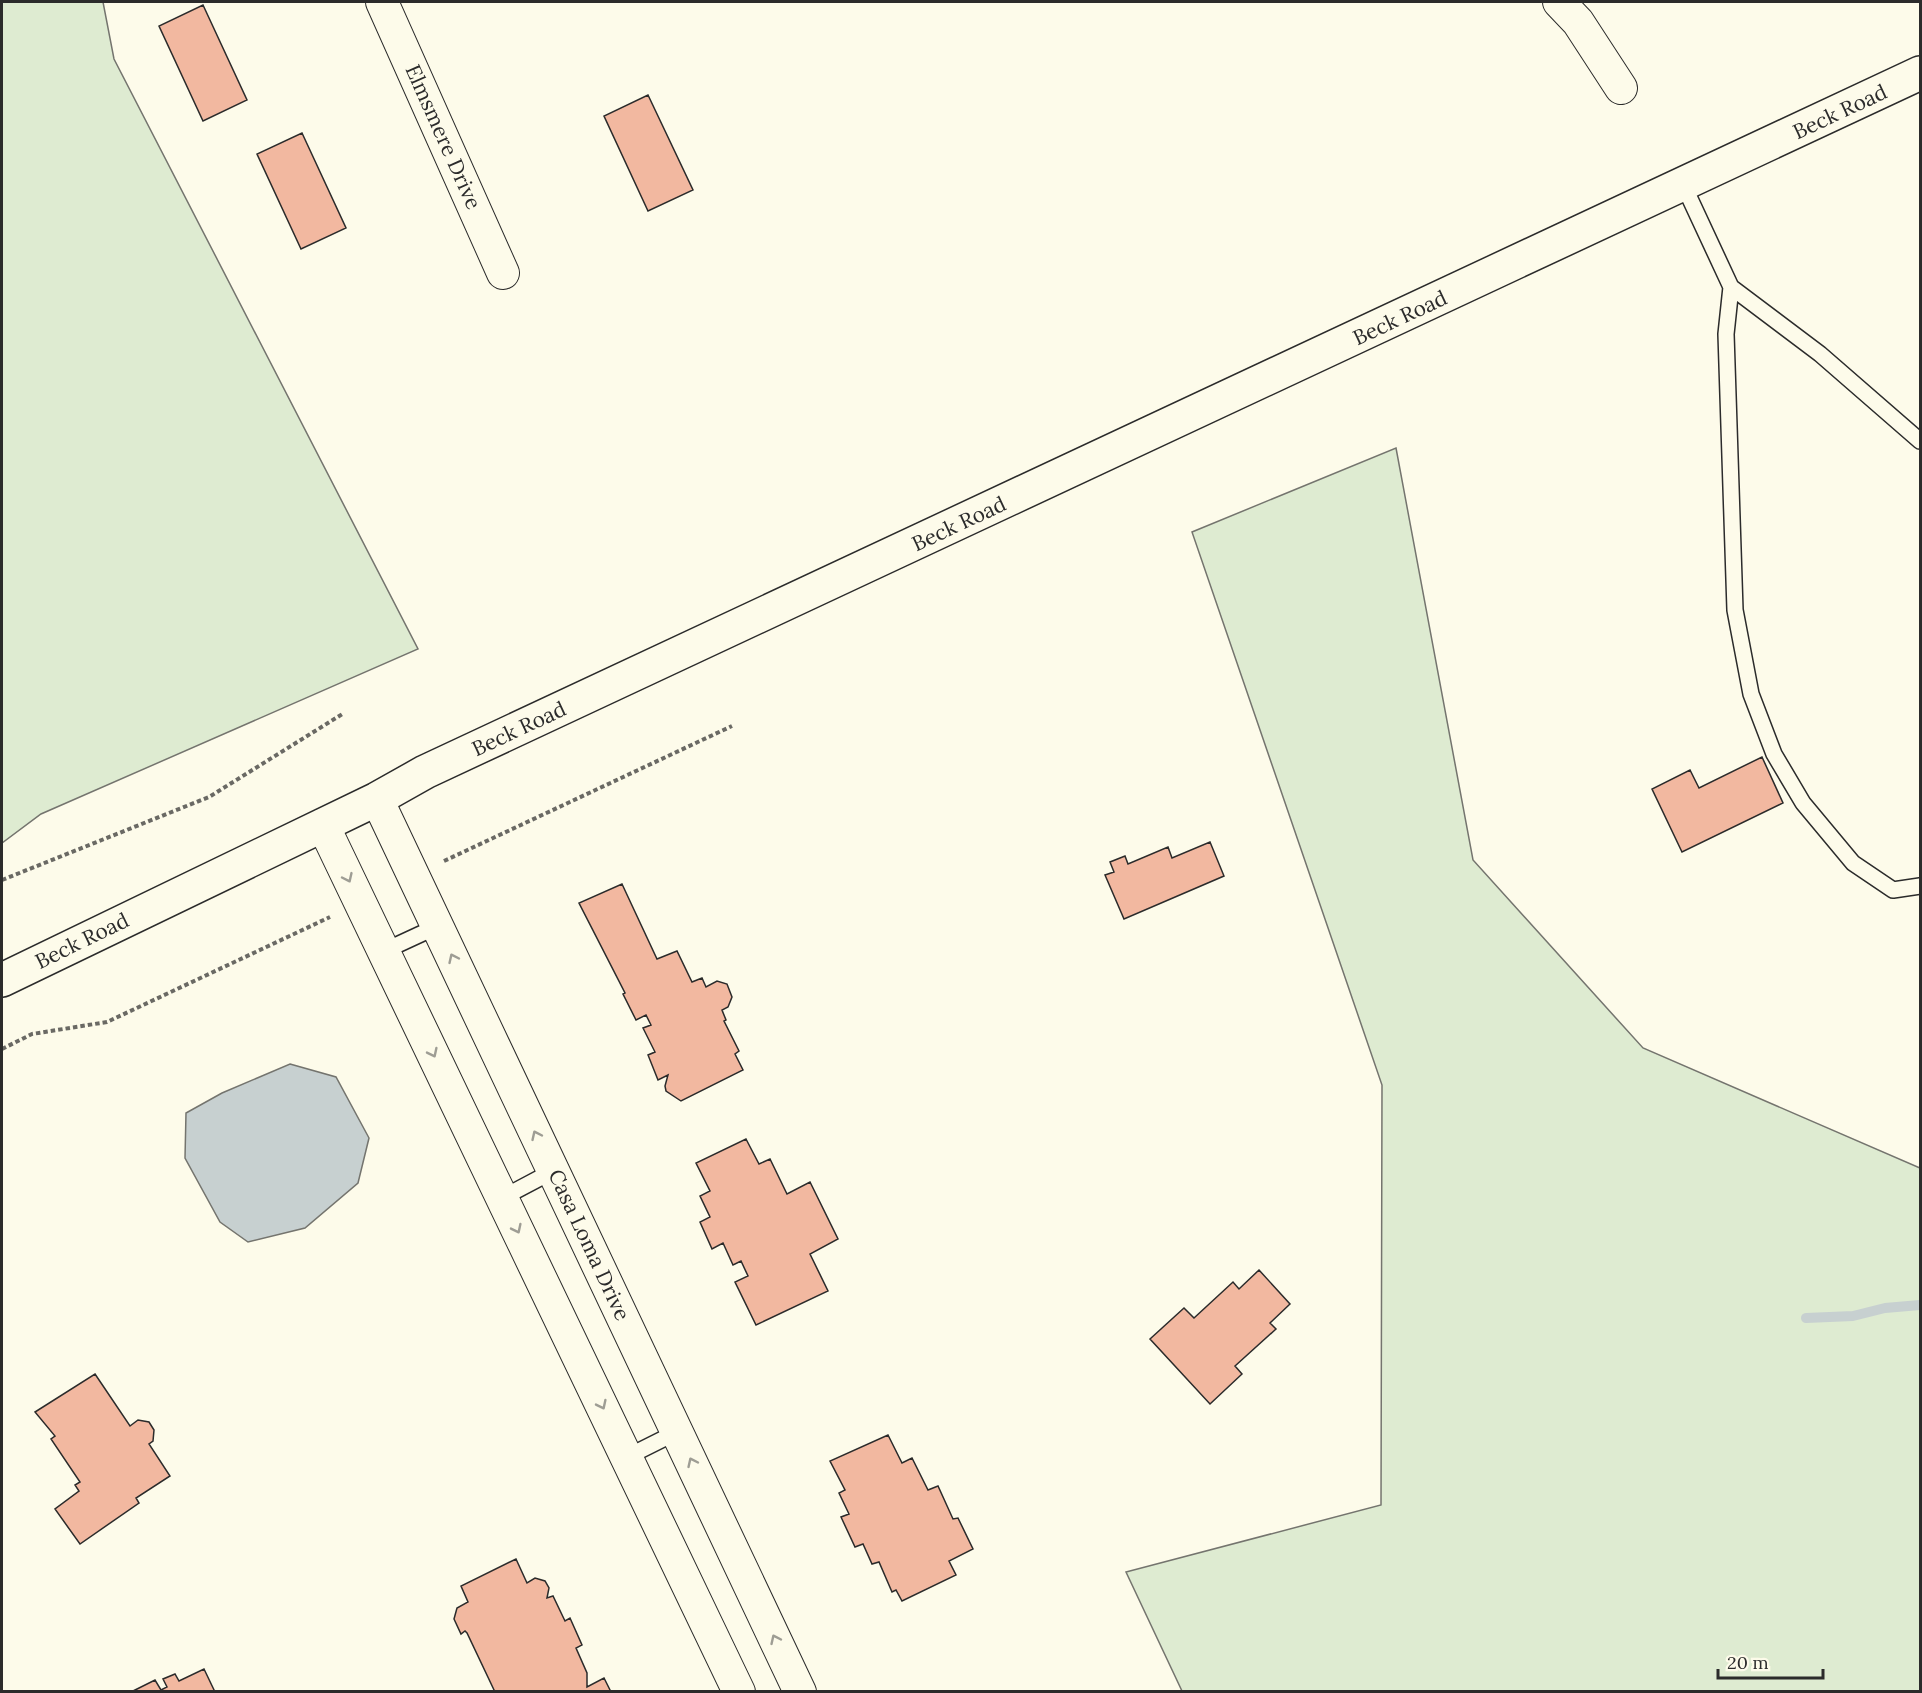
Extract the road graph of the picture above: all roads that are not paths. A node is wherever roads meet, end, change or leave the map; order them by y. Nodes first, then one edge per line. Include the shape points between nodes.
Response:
1 (382, 2) edge
2 (1559, 2) edge
3 (1920, 74) edge
4 (1621, 88) dead end
5 (1684, 186) junction
6 (503, 273) dead end
7 (1731, 287) junction
8 (1920, 441) edge
9 (377, 799) junction
10 (323, 825) junction
11 (1920, 886) edge
12 (438, 926) junction
13 (384, 951) junction
14 (2, 980) edge
15 (553, 1171) junction
16 (502, 1198) junction
17 (677, 1432) junction
18 (627, 1457) junction
19 (792, 1689) edge
20 (739, 1692) edge

1 - 6 street, Elmsmere Drive
2 - 4 street via 1578,22
3 - 5 main road, Beck Road
5 - 7 lane
5 - 9 main road, Beck Road via 425,772
7 - 8 lane via 1820,354
7 - 11 lane via 1726,334 1735,610 1751,694 1785,774 1803,803 1853,862 1893,890
9 - 10 main road, Beck Road
9 - 12 street, Casa Loma Drive
10 -> 13 street
10 - 14 main road, Beck Road
12 - 13 lane
15 -> 12 street, Casa Loma Drive
13 -> 16 street
15 - 16 lane
15 - 17 street, Casa Loma Drive
16 -> 18 street
17 - 18 lane
19 -> 17 street, Casa Loma Drive
18 - 20 street

